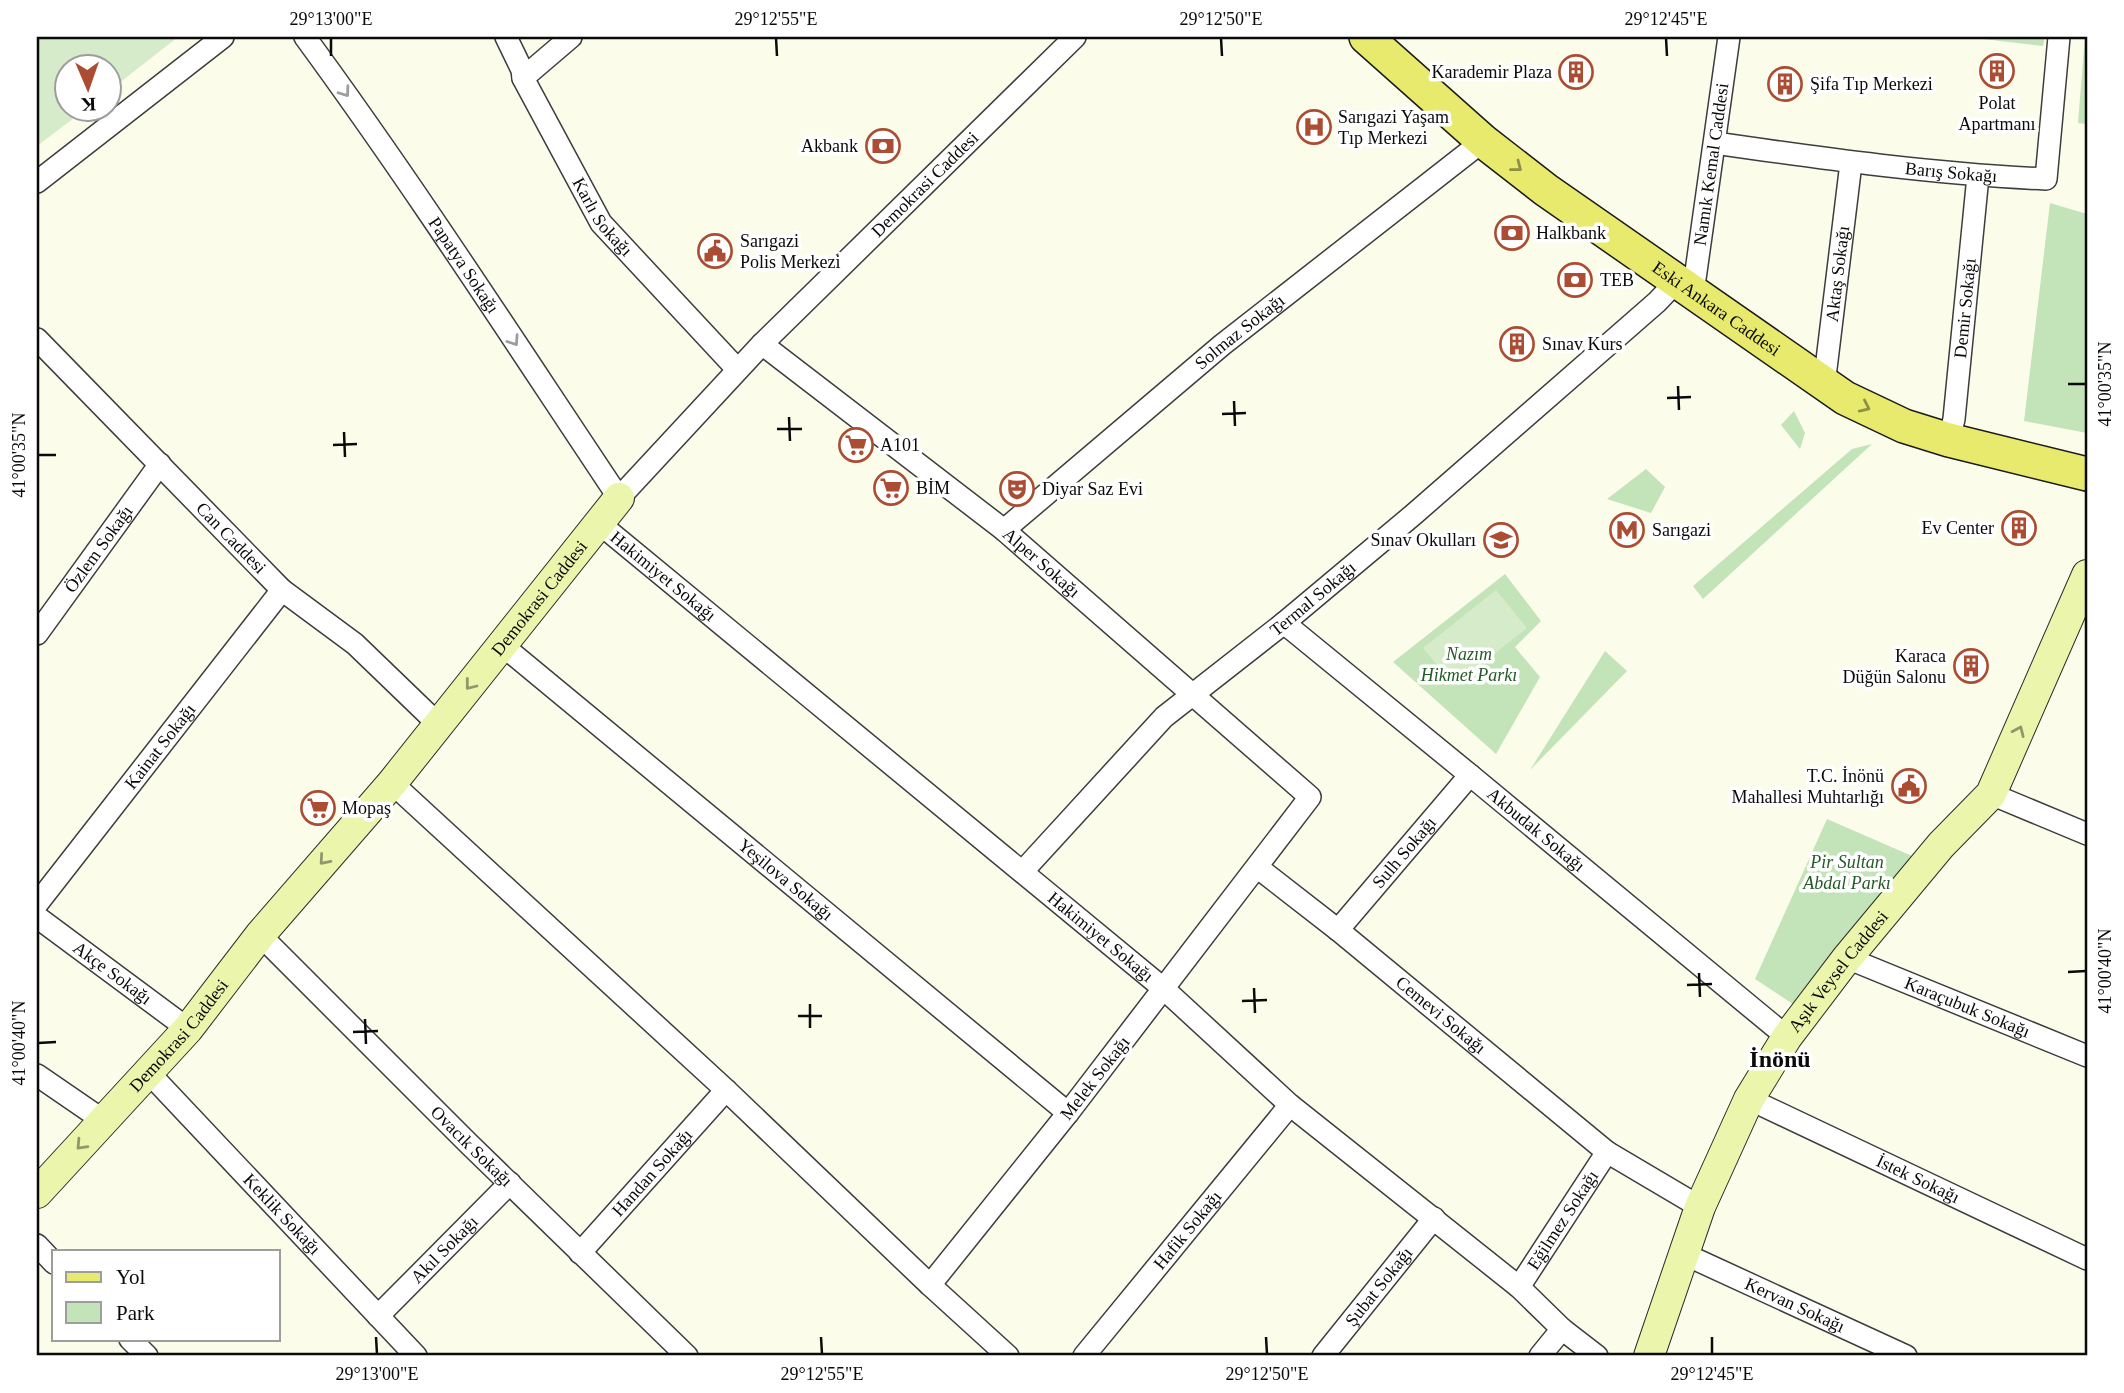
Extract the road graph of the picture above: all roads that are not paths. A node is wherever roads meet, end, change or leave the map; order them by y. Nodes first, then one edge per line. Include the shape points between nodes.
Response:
1 (223, 37) edge
2 (305, 37) edge
3 (506, 37) edge
4 (571, 37) edge
5 (1075, 37) edge
6 (1366, 37) edge
7 (1729, 37) edge
8 (2059, 37) edge
9 (1389, 47) edge
10 (523, 78) junction
11 (1483, 141) junction
12 (1715, 143) junction
13 (1851, 163) junction
14 (1978, 176) junction
15 (37, 181) edge
16 (1685, 287) junction
17 (37, 340) edge
18 (762, 344) junction
19 (737, 369) junction
20 (1824, 385) junction
21 (1949, 440) junction
22 (160, 464) junction
23 (2087, 474) edge
24 (620, 498) junction
25 (600, 524) junction
26 (1004, 530) junction
27 (2087, 575) edge
28 (282, 590) junction
29 (1284, 623) junction
30 (37, 634) edge
31 (502, 645) junction
32 (1193, 693) junction
33 (439, 725) junction
34 (1471, 775) junction
35 (392, 783) junction
36 (1991, 794) junction
37 (2087, 834) edge
38 (1257, 867) junction
39 (1023, 871) junction
40 (37, 904) edge
41 (37, 917) edge
42 (1338, 930) junction
43 (260, 935) junction
44 (1847, 958) junction
45 (1164, 989) junction
46 (188, 1029) junction
47 (1787, 1037) junction
48 (2087, 1056) edge
49 (149, 1073) junction
50 (37, 1075) edge
51 (726, 1090) junction
52 (1749, 1099) junction
53 (1290, 1105) junction
54 (1068, 1113) junction
55 (104, 1121) junction
56 (1607, 1152) junction
57 (510, 1183) junction
58 (37, 1193) edge
59 (1700, 1208) junction
60 (1434, 1218) junction
61 (37, 1245) edge
62 (580, 1253) junction
63 (1684, 1254) junction
64 (2087, 1259) edge
65 (52, 1261) edge
66 (930, 1285) junction
67 (1520, 1286) junction
68 (378, 1316) junction
69 (1562, 1329) junction
70 (131, 1340) edge
71 (1001, 1354) edge
72 (147, 1356) edge
73 (416, 1356) edge
74 (687, 1356) edge
75 (1084, 1356) edge
76 (1323, 1356) edge
77 (1540, 1356) edge
78 (1597, 1356) edge
79 (1649, 1356) edge
80 (1906, 1356) edge

1 - 15 street
2 -> 24 street, Papatya Sokağı via 370,124
3 - 10 street, Karlı Sokağı
4 - 10 street
5 - 18 street, Demokrasi Caddesi
6 - 9 main road, Eski Ankara Caddesi
7 - 12 street, Namık Kemal Caddesi
8 - 14 street, Barış Sokağı via 2046,179
9 - 11 main road, Eski Ankara Caddesi
10 - 19 street, Karlı Sokağı via 601,223
11 -> 16 main road, Eski Ankara Caddesi
11 - 26 street, Solmaz Sokağı via 1222,345
12 - 13 street, Barış Sokağı
12 - 16 street, Namık Kemal Caddesi
13 - 14 street, Barış Sokağı
13 - 20 street, Aktaş Sokağı
14 - 21 street, Demir Sokağı
16 - 20 main road, Eski Ankara Caddesi
16 - 29 street, Termal Sokağı via 1647,311
17 - 22 street, Can Caddesi
18 - 19 street, Demokrasi Caddesi
18 - 26 street, Alper Sokağı
19 - 24 street, Demokrasi Caddesi
20 -> 21 main road, Eski Ankara Caddesi via 1904,426
21 - 23 main road, Eski Ankara Caddesi
22 - 28 street, Can Caddesi
22 - 30 street, Özlem Sokağı
24 - 25 street, Demokrasi Caddesi
25 - 31 street, Demokrasi Caddesi
25 - 39 street, Hakimiyet Sokağı
26 - 32 street, Alper Sokağı
36 -> 27 street, Aşık Veysel Caddesi
28 - 33 street, Can Caddesi via 355,644
28 - 40 street, Kainat Sokağı
29 - 32 street, Termal Sokağı
29 - 34 street, Akbudak Sokağı
31 -> 33 street, Demokrasi Caddesi
31 - 54 street, Yeşilova Sokağı
32 - 38 street, Alper Sokağı via 1310,797
32 - 39 street, Termal Sokağı via 1164,717
33 - 35 street, Demokrasi Caddesi
34 - 42 street, Sulh Sokağı
34 - 47 street, Akbudak Sokağı
35 -> 43 street, Demokrasi Caddesi
35 - 51 street
36 - 37 street
36 - 44 street, Aşık Veysel Caddesi via 1941,845
38 - 42 street, Cemevi Sokağı
38 - 45 street, Melek Sokağı
39 - 45 street, Hakimiyet Sokağı
41 - 46 street, Akçe Sokağı
42 - 56 street, Cemevi Sokağı
43 - 46 street, Demokrasi Caddesi
43 - 57 street, Ovacık Sokağı
44 - 47 street, Aşık Veysel Caddesi
44 - 48 street, Karaçubuk Sokağı
45 - 53 street, Hakimiyet Sokağı
45 - 54 street, Melek Sokağı
46 - 49 street, Demokrasi Caddesi
47 - 52 street, Aşık Veysel Caddesi
49 - 55 street, Demokrasi Caddesi
49 - 68 street, Keklik Sokağı
50 - 55 street
51 - 62 street, Handan Sokağı
51 - 66 street
52 - 59 street, Aşık Veysel Caddesi
52 - 64 street, İstek Sokağı
53 - 60 street, Hakimiyet Sokağı
53 - 75 street, Hafik Sokağı
54 - 66 street, Melek Sokağı
55 -> 58 street, Demokrasi Caddesi
56 - 59 street, Cemevi Sokağı
56 - 67 street, Eğilmez Sokağı
57 - 62 street, Ovacık Sokağı
57 - 68 street, Akıl Sokağı
59 - 63 street, Aşık Veysel Caddesi
60 - 67 street, Hakimiyet Sokağı
60 - 76 street, Şubat Sokağı
61 - 65 street
62 - 74 street, Ovacık Sokağı
63 - 79 street, Aşık Veysel Caddesi
63 - 80 street, Kervan Sokağı
66 - 71 street
67 - 69 street, Hakimiyet Sokağı
68 - 73 street, Keklik Sokağı
69 - 77 street
69 - 78 street, Hakimiyet Sokağı
70 - 72 street

